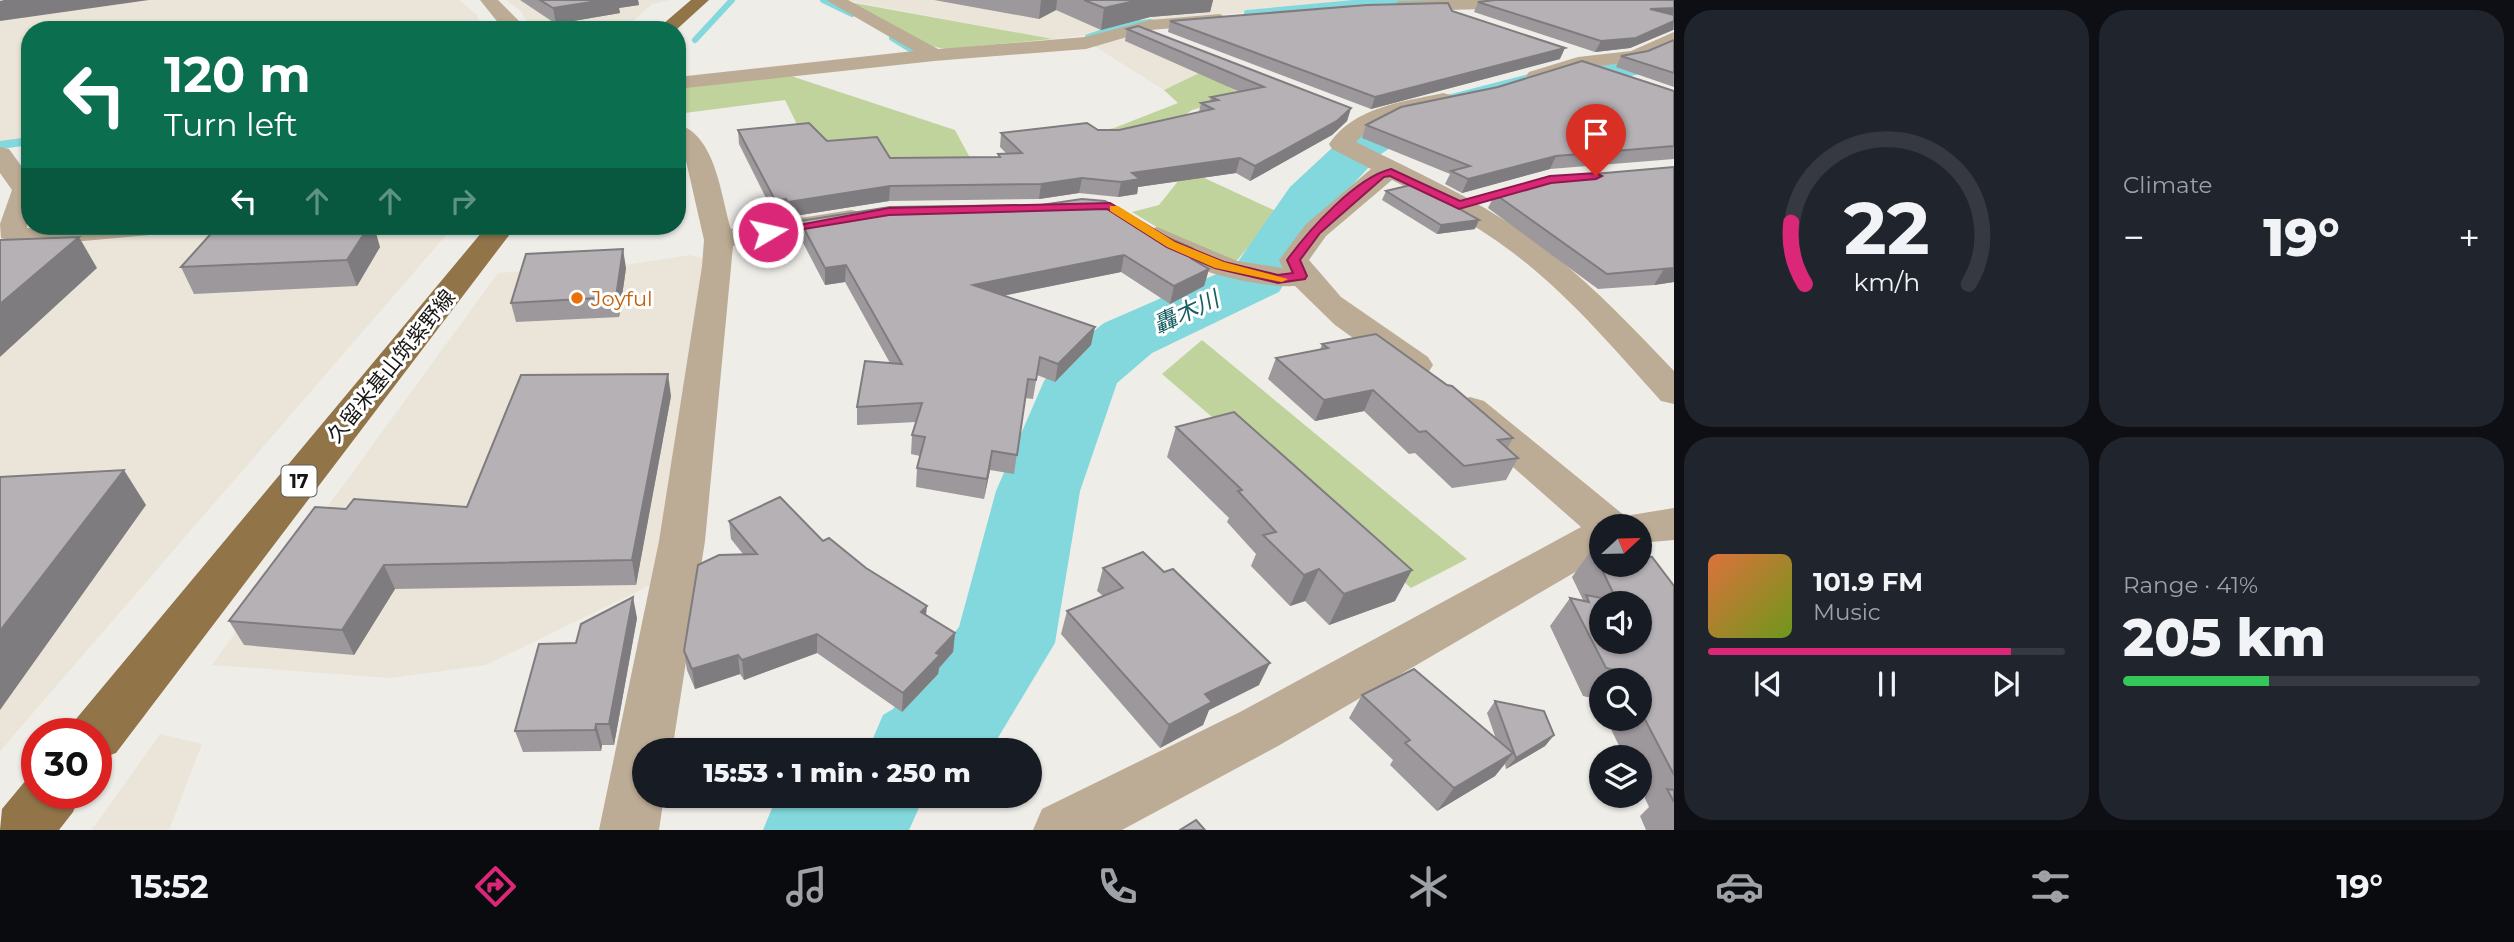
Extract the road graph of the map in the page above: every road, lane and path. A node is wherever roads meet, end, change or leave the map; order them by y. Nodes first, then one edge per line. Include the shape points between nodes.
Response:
1 (488, 0) edge
2 (701, 0) edge
3 (834, 0) edge
4 (1513, 0) edge
5 (1433, 6) junction
6 (1378, 7) edge
7 (1239, 18) edge
8 (509, 21) edge
9 (675, 21) edge
10 (1482, 23) edge
11 (1130, 29) junction
12 (1674, 38) edge
13 (1182, 44) edge
14 (1556, 48) edge
15 (934, 55) junction
16 (1585, 62) junction
17 (1617, 77) edge
18 (1519, 81) edge
19 (686, 82) edge
20 (1470, 94) edge
21 (1345, 110) edge
22 (1371, 120) junction
23 (686, 140) edge
24 (0, 154) edge
25 (1385, 168) junction
26 (21, 186) edge
27 (1498, 194) edge
28 (1459, 205) junction
29 (21, 209) edge
30 (876, 214) edge
31 (1133, 223) edge
32 (21, 235) edge
33 (22, 235) edge
34 (51, 235) edge
35 (495, 235) edge
36 (719, 240) junction
37 (1289, 277) junction
38 (1674, 393) edge
39 (1594, 514) edge
40 (1674, 524) edge
41 (1652, 526) edge
42 (1589, 543) edge
43 (110, 718) edge
44 (39, 809) edge
45 (23, 830) edge
46 (629, 830) edge
47 (1063, 830) edge

1 - 8 street
2 - 9 main road
3 - 15 street
4 - 5 street
5 - 6 street
5 - 10 street
7 - 11 street
11 - 13 street
11 - 15 street via 1086,43 1035,50
12 - 16 street via 1634,56
14 - 16 street
15 - 19 street
16 - 17 street
16 - 18 street
20 - 22 street
21 - 22 street
22 - 25 street via 1351,131 1341,144
23 - 36 street via 696,150
24 - 26 street
25 - 28 street
25 - 37 street via 1316,230 1294,260
27 - 28 street
28 - 38 street via 1545,263 1591,303
29 - 32 street via 11,232
30 - 36 street
31 - 37 street via 1220,265
33 - 34 street
35 - 43 main road, 久留米基山筑紫野線 / 17
36 - 46 street via 682,541
37 - 39 street via 1432,377
40 - 41 street
42 - 47 street via 1259,729
44 - 45 main road

